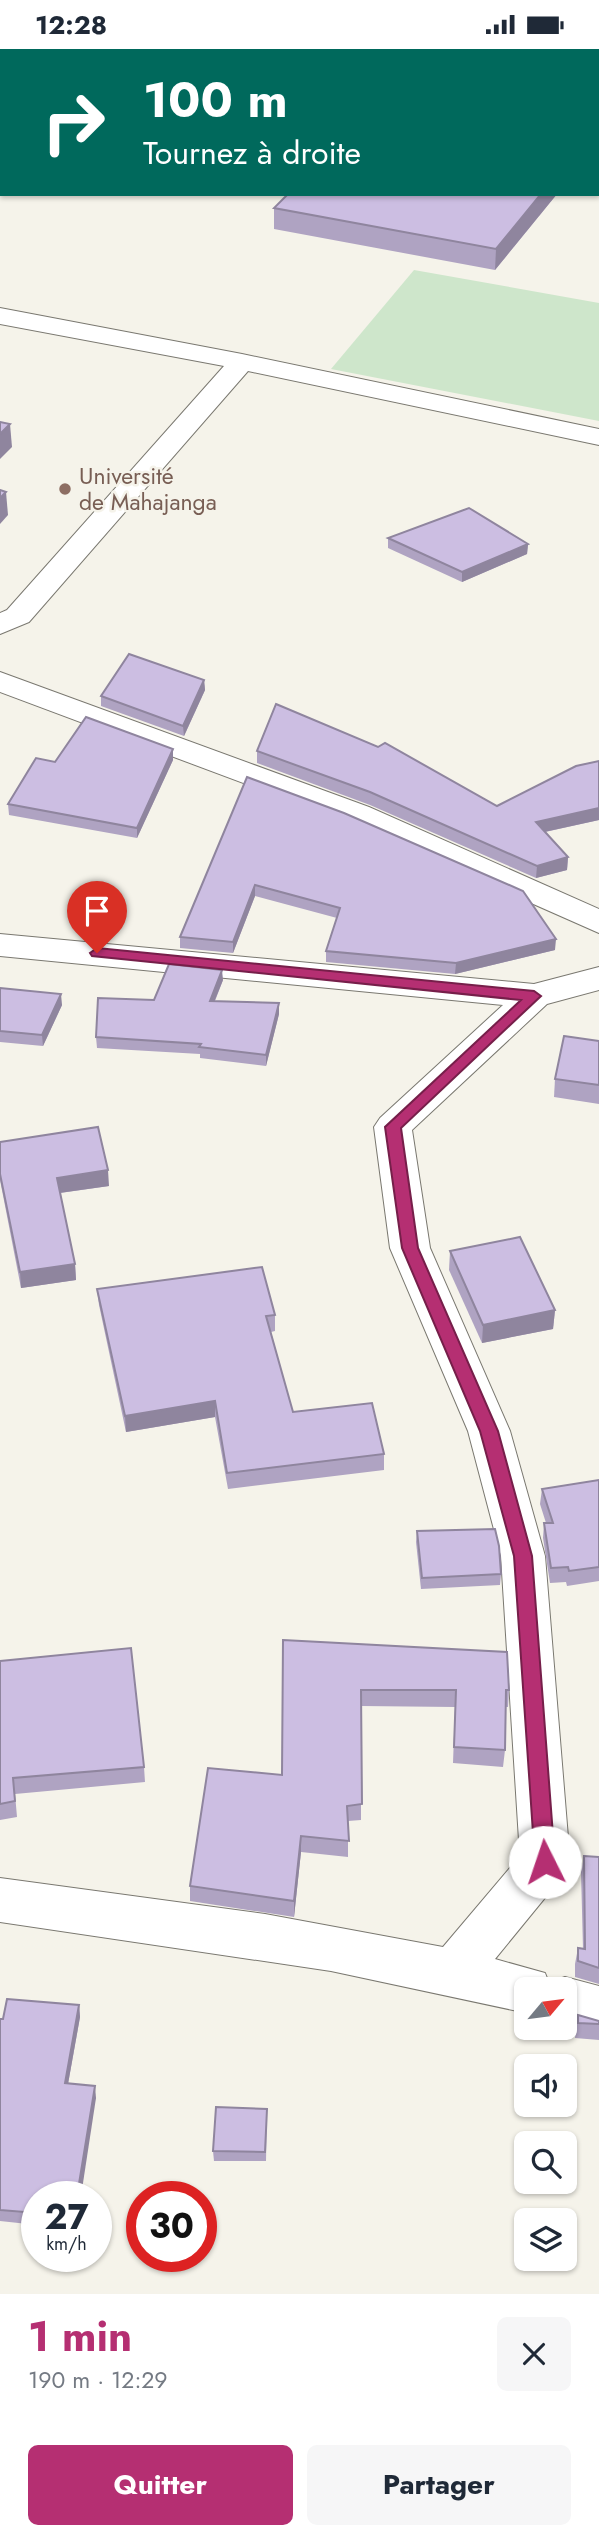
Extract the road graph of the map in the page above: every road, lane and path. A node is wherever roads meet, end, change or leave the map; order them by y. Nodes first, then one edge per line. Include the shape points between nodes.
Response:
1 (0, 316) edge
2 (242, 362) junction
3 (599, 437) edge
4 (9, 621) edge
5 (2, 681) edge
6 (599, 922) edge
7 (0, 945) edge
8 (599, 978) edge
9 (534, 996) junction
10 (0, 1900) edge
11 (454, 1971) junction
12 (514, 1987) edge
13 (578, 2004) edge
14 (599, 2010) edge

1 - 2 street
2 - 3 street
2 - 4 street
4 - 5 street
5 - 6 street via 357,814
7 - 9 street
8 - 9 street
9 - 11 street via 393,1127 410,1248 489,1431 523,1556 533,1686 545,1862
10 - 11 street
11 - 12 street
13 - 14 street

